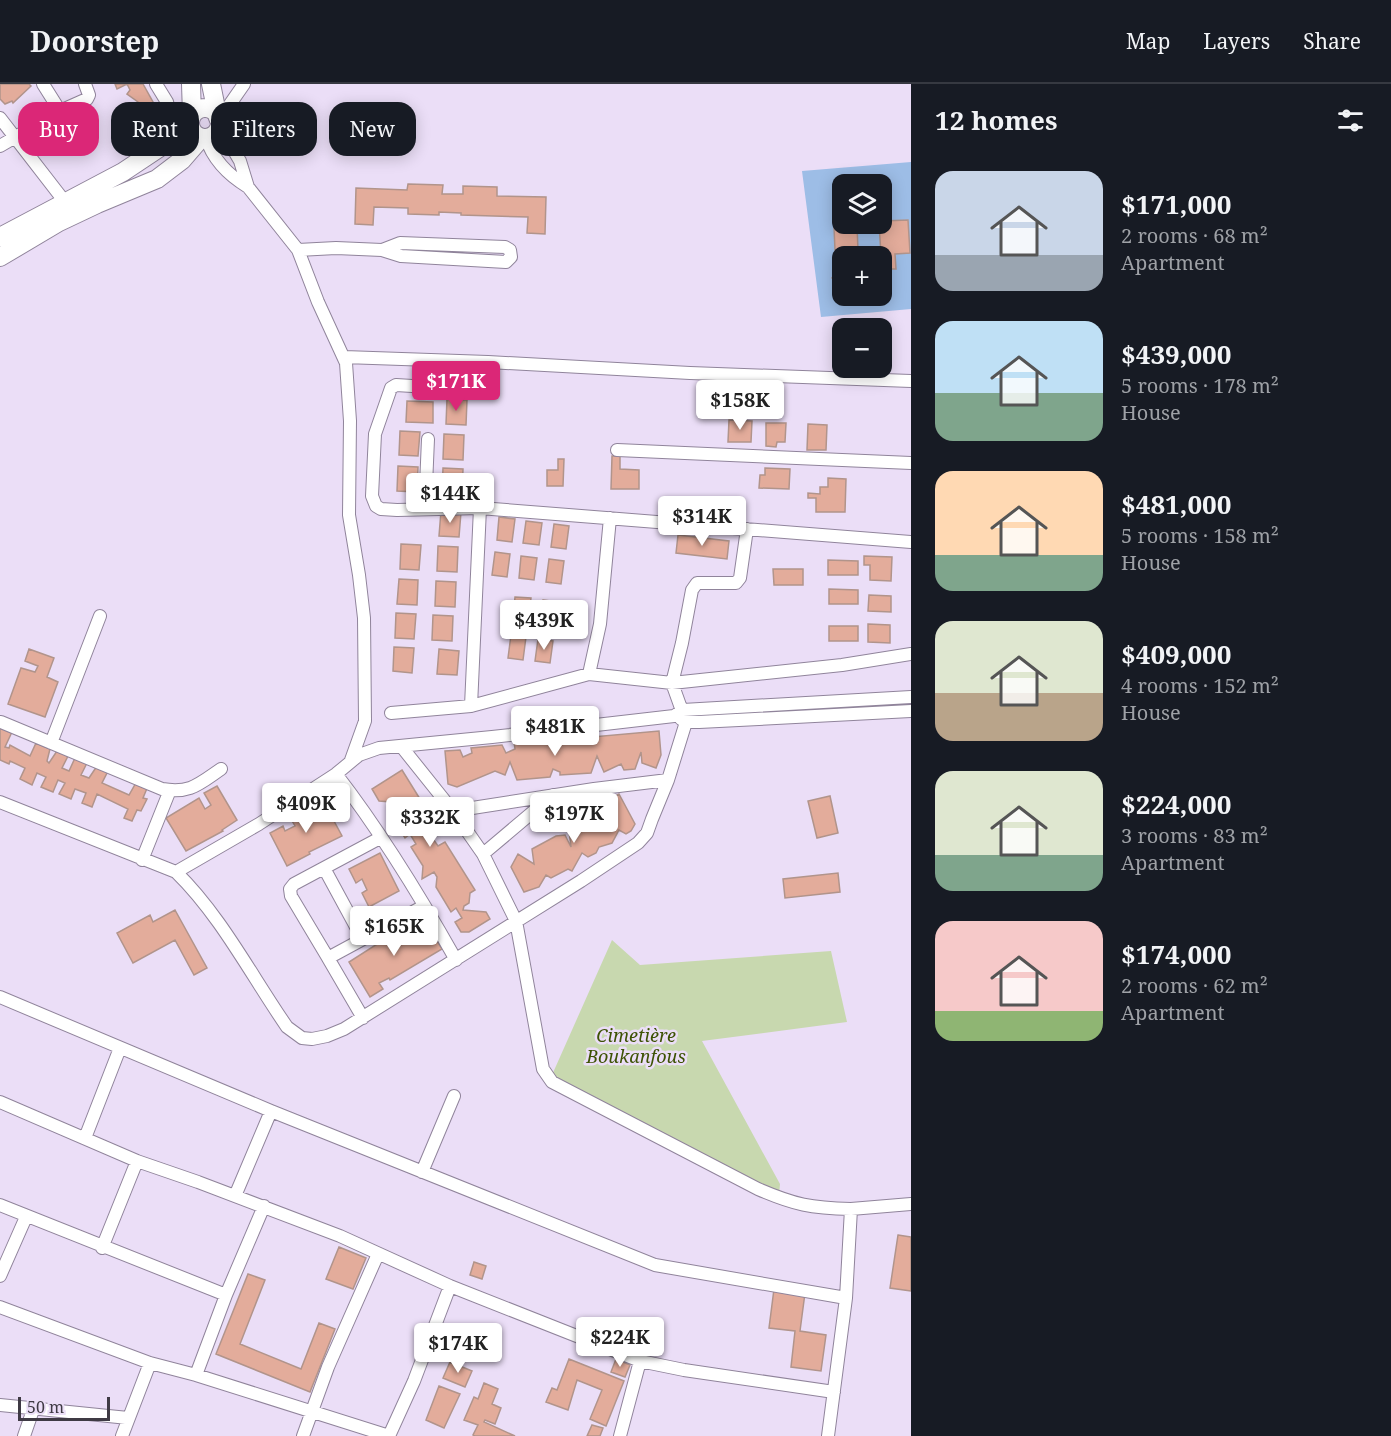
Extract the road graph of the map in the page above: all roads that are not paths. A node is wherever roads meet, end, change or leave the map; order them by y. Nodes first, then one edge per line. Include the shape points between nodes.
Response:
1 (43, 84) edge
2 (85, 84) edge
3 (156, 84) edge
4 (191, 84) edge
5 (212, 84) edge
6 (244, 84) edge
7 (54, 102) edge
8 (80, 102) edge
9 (167, 102) edge
10 (191, 102) edge
11 (215, 102) edge
12 (232, 102) edge
13 (0, 118) edge
14 (18, 135) edge
15 (211, 135) edge
16 (199, 136) edge
17 (15, 137) junction
18 (204, 138) junction
19 (0, 146) edge
20 (147, 156) edge
21 (237, 156) edge
22 (248, 187) junction
23 (64, 202) junction
24 (0, 237) edge
25 (298, 250) junction
26 (382, 250) junction
27 (0, 257) edge
28 (345, 357) junction
29 (911, 381) edge
30 (461, 389) dead end
31 (428, 440) dead end
32 (617, 450) dead end
33 (911, 463) edge
34 (425, 508) junction
35 (480, 508) junction
36 (610, 518) junction
37 (747, 529) junction
38 (911, 542) edge
39 (100, 616) dead end
40 (911, 654) edge
41 (589, 674) junction
42 (672, 683) junction
43 (911, 697) edge
44 (471, 706) junction
45 (911, 711) edge
46 (391, 713) dead end
47 (681, 716) junction
48 (1, 722) edge
49 (51, 742) junction
50 (401, 746) junction
51 (350, 761) junction
52 (221, 769) dead end
53 (336, 774) junction
54 (668, 780) junction
55 (170, 790) junction
56 (554, 794) junction
57 (0, 802) edge
58 (453, 811) junction
59 (380, 838) junction
60 (483, 854) junction
61 (142, 860) junction
62 (324, 868) junction
63 (176, 872) junction
64 (424, 906) junction
65 (516, 921) junction
66 (362, 938) junction
67 (328, 958) junction
68 (456, 960) junction
69 (0, 997) edge
70 (363, 1018) junction
71 (120, 1048) junction
72 (454, 1096) dead end
73 (0, 1102) edge
74 (271, 1111) junction
75 (85, 1138) junction
76 (137, 1161) junction
77 (422, 1172) junction
78 (235, 1196) junction
79 (911, 1204) edge
80 (0, 1205) edge
81 (264, 1206) junction
82 (852, 1209) junction
83 (26, 1216) junction
84 (102, 1248) junction
85 (378, 1254) junction
86 (0, 1276) edge
87 (450, 1286) junction
88 (226, 1295) junction
89 (846, 1298) junction
90 (0, 1306) edge
91 (640, 1361) junction
92 (150, 1363) junction
93 (196, 1375) junction
94 (834, 1392) junction
95 (0, 1405) edge
96 (33, 1410) junction
97 (312, 1411) junction
98 (128, 1418) junction
99 (24, 1436) edge
100 (122, 1436) edge
101 (303, 1436) edge
102 (620, 1436) edge
103 (828, 1436) edge

1 - 7 street
2 - 8 street via 89,95
3 - 9 street
4 - 10 main road
5 - 11 main road
6 - 12 street
13 - 17 street
14 - 17 street
15 - 18 main road
16 - 18 main road
17 - 19 street
17 - 23 street
18 - 22 street via 219,162
18 - 27 main road via 157,179 59,222
20 - 23 main road
21 - 22 street
22 - 25 street
23 - 24 main road
25 - 26 street
25 - 28 street
26 - 26 street via 401,256 506,262 511,257 505,247 400,243
28 - 29 street
28 - 51 street via 350,421 349,515 364,618 365,721
30 - 34 street via 396,385 388,394 375,434 372,496 376,506 397,510
31 - 34 street
32 - 33 street
34 - 35 street
35 - 36 street
35 - 44 street
36 - 37 street
36 - 41 street via 600,624
37 - 38 street
37 - 42 street via 736,583 694,586
39 - 49 street
40 - 42 street
41 - 42 street
41 - 44 street
42 - 47 street
43 - 47 street
44 - 46 street
45 - 47 street
47 - 50 street
47 - 54 street
48 - 49 street
49 - 55 street
50 - 51 street via 379,748
50 - 58 street
51 - 53 street
52 - 55 street via 190,789
53 - 59 street
53 - 63 street
54 - 56 street
54 - 65 street via 647,833 638,843
55 - 61 street
56 - 58 street
56 - 60 street
57 - 61 street
58 - 60 street
59 - 62 street
59 - 64 street
60 - 65 street
61 - 63 street
62 - 66 street
62 - 67 street via 290,889
63 - 70 street via 218,921 287,1027 302,1038 312,1039
64 - 66 street
64 - 68 street
65 - 68 street
65 - 82 street via 543,1069 552,1082 758,1189 789,1202
66 - 67 street
67 - 70 street
68 - 70 street
69 - 71 street
71 - 74 street
71 - 75 street
72 - 77 street
73 - 75 street
74 - 77 street
74 - 78 street
75 - 76 street
76 - 78 street
76 - 84 street
77 - 89 street via 655,1265
78 - 81 street
79 - 82 street
80 - 83 street
81 - 85 street
81 - 88 street
82 - 89 street
83 - 84 street
83 - 86 street
84 - 88 street
85 - 87 street
85 - 97 street
87 - 91 street
87 - 97 street via 389,1436
88 - 93 street
89 - 94 street
90 - 92 street
91 - 94 street
91 - 102 street
92 - 93 street
92 - 98 street
93 - 97 street
94 - 103 street
95 - 96 street
96 - 98 street
96 - 99 street
97 - 101 street
98 - 100 street

